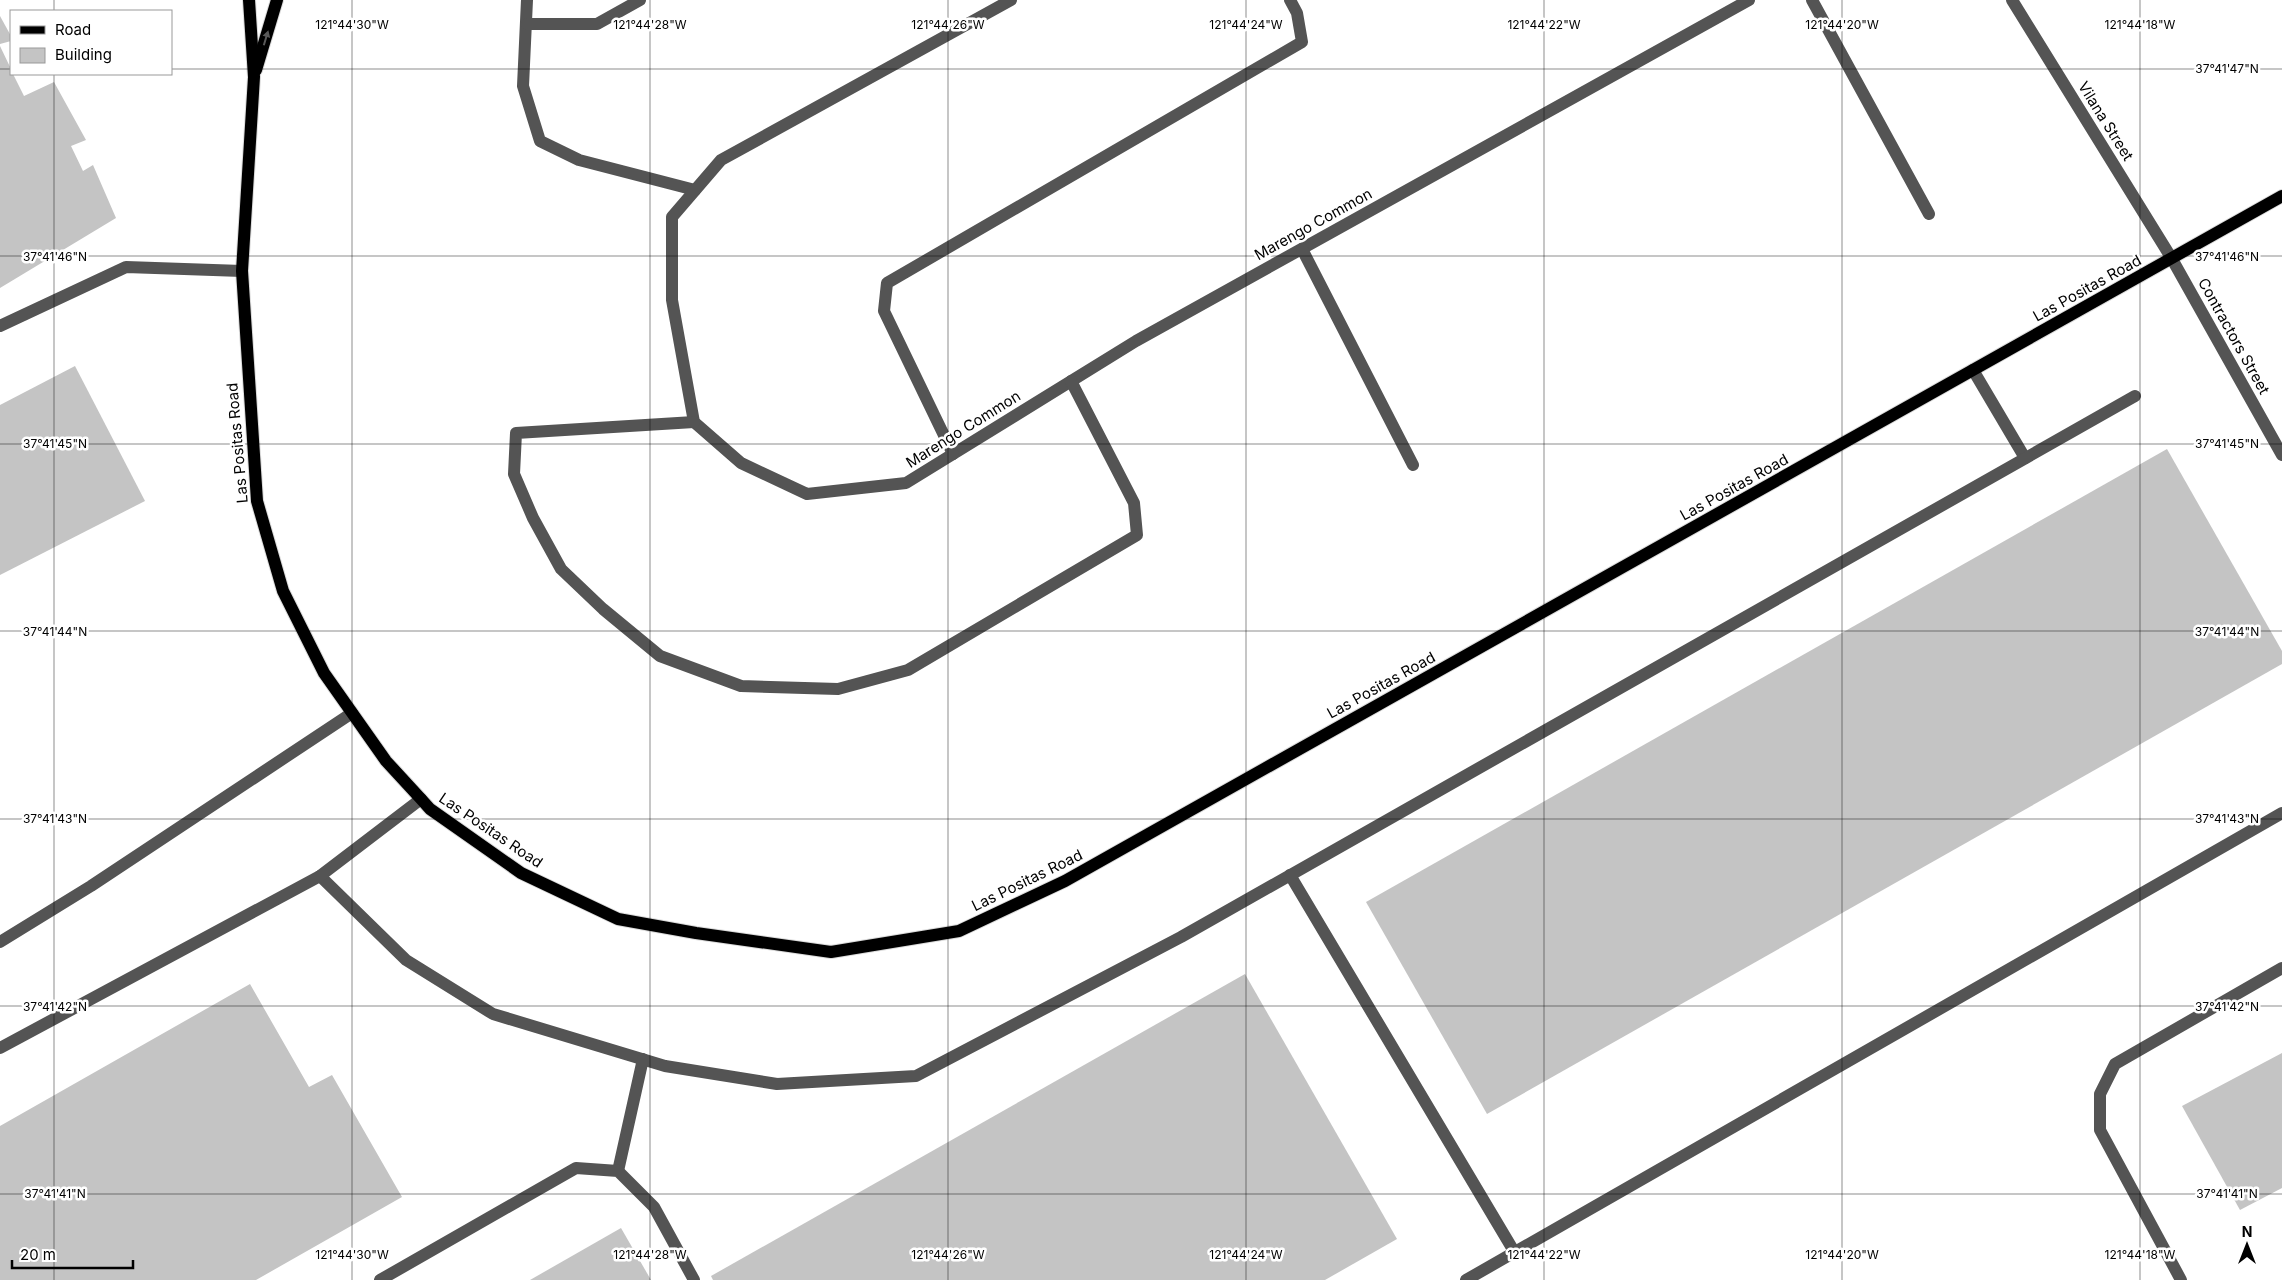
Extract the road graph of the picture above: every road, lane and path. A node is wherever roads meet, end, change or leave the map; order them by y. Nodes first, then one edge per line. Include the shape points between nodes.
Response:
1 (249, 0) edge
2 (277, 0) edge
3 (527, 0) edge
4 (640, 0) edge
5 (1011, 0) edge
6 (1290, 0) edge
7 (1749, 0) edge
8 (1812, 0) edge
9 (2012, 0) edge
10 (526, 24) junction
11 (254, 77) junction
12 (695, 190) junction
13 (2282, 196) edge
14 (1929, 214) dead end
15 (1302, 249) junction
16 (2172, 259) junction
17 (242, 271) junction
18 (0, 326) edge
19 (1973, 370) junction
20 (1072, 381) junction
21 (2135, 396) dead end
22 (694, 422) junction
23 (954, 454) junction
24 (2282, 455) edge
25 (2025, 458) junction
26 (1413, 465) dead end
27 (352, 713) junction
28 (421, 799) junction
29 (2282, 813) edge
30 (1290, 875) junction
31 (320, 876) junction
32 (0, 942) edge
33 (2282, 968) edge
34 (0, 1048) edge
35 (643, 1059) junction
36 (618, 1171) junction
37 (1515, 1253) junction
38 (380, 1280) edge
39 (694, 1280) edge
40 (1466, 1280) edge
41 (2181, 1280) edge

1 - 11 main road, Las Positas Road
11 -> 2 main road, Las Positas Road
3 - 10 street
4 - 10 street via 597,24
5 - 12 street via 721,160
6 - 23 street via 1297,13 1302,42 887,283 884,311
7 - 15 street, Marengo Common
8 - 14 street
9 - 16 street, Vilana Street
10 - 12 street via 523,86 540,141 579,160
11 - 17 main road, Las Positas Road
12 - 22 street via 672,217 672,300
13 - 16 main road, Las Positas Road
15 - 20 street, Marengo Common
15 - 26 street
16 - 19 main road, Las Positas Road
16 - 24 street, Contractors Street
17 - 18 street via 126,266
17 - 27 main road, Las Positas Road via 257,502 283,590 324,673
19 - 25 street
19 - 28 main road, Las Positas Road via 1064,882 959,932 831,952 696,934 618,919 521,873 430,809
20 - 22 street via 1134,504 1138,534 908,670 838,689 741,686 660,656 603,610 561,569 514,474 516,433
20 - 23 street, Marengo Common
21 - 25 street
22 - 23 street, Marengo Common via 740,463 807,494 906,482
25 - 30 street
27 - 28 main road, Las Positas Road via 386,761
27 - 32 street via 92,886
28 - 31 street
29 - 37 street
30 - 35 street via 1181,937 916,1076 777,1084 665,1066
30 - 37 street
31 - 34 street
31 - 35 street via 406,960 493,1014
33 - 41 street via 2115,1064 2100,1094 2100,1130
35 - 36 street
36 - 38 street via 576,1168
36 - 39 street via 654,1207
37 - 40 street

